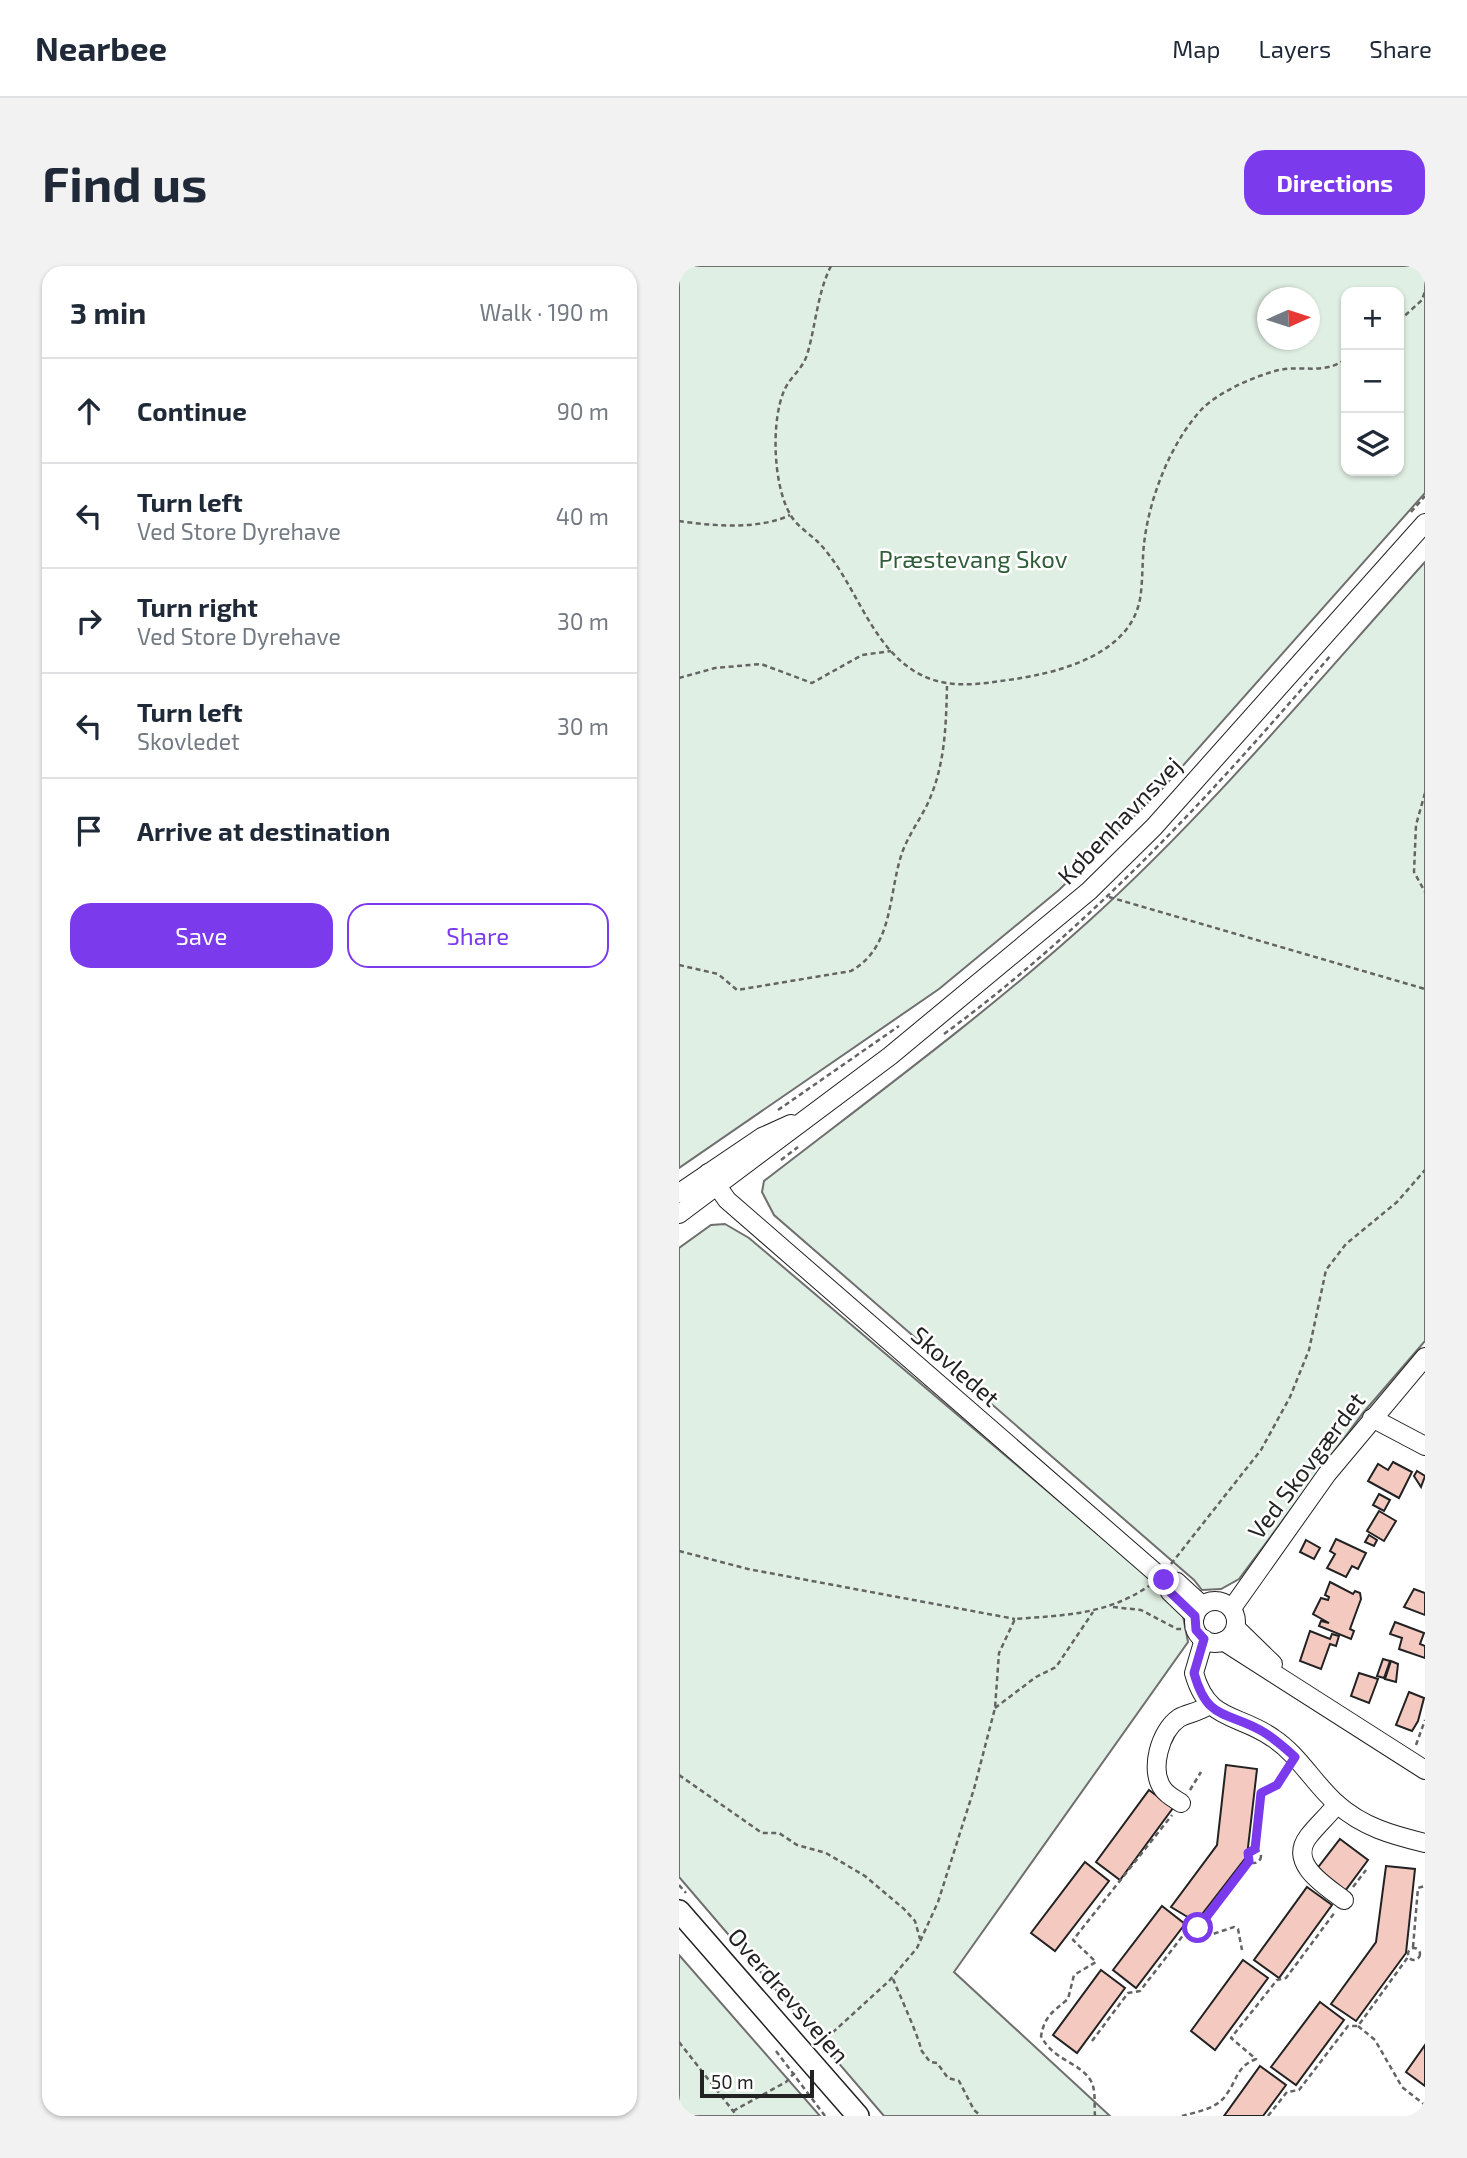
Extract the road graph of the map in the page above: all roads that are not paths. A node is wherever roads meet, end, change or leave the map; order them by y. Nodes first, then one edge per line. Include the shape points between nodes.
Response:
1 (1425, 523) edge
2 (713, 1180) junction
3 (679, 1193) edge
4 (679, 1214) edge
5 (1425, 1357) edge
6 (1372, 1418) junction
7 (1425, 1446) edge
8 (1231, 1608) junction
9 (1199, 1623) junction
10 (1235, 1628) junction
11 (1223, 1641) junction
12 (1289, 1683) junction
13 (1209, 1705) junction
14 (1425, 1770) edge
15 (1181, 1804) road end
16 (1337, 1804) junction
17 (1425, 1843) edge
18 (1344, 1900) road end
19 (679, 1910) edge
20 (858, 2116) edge

1 - 2 street, Københavnsvej via 1154,827 1089,891 916,1035 813,1114
2 - 3 street, Københavnsvej
2 - 4 street, Københavnsvej
2 - 9 street, Skovledet via 727,1200 1162,1579
5 - 6 street, Ved Skovgærdet
6 - 7 street
6 - 8 street, Ved Skovgærdet
8 - 9 street via 1218,1601
8 - 10 street
9 - 11 street
9 - 13 street via 1194,1673
10 - 11 street
10 - 12 street
11 - 12 street
12 - 14 street
13 - 15 street via 1171,1725 1157,1756 1163,1789
13 - 16 street via 1225,1718 1275,1738
16 - 17 street via 1388,1835
16 - 18 street via 1310,1834 1303,1854 1310,1873
19 - 20 main road, Overdrevsvejen

